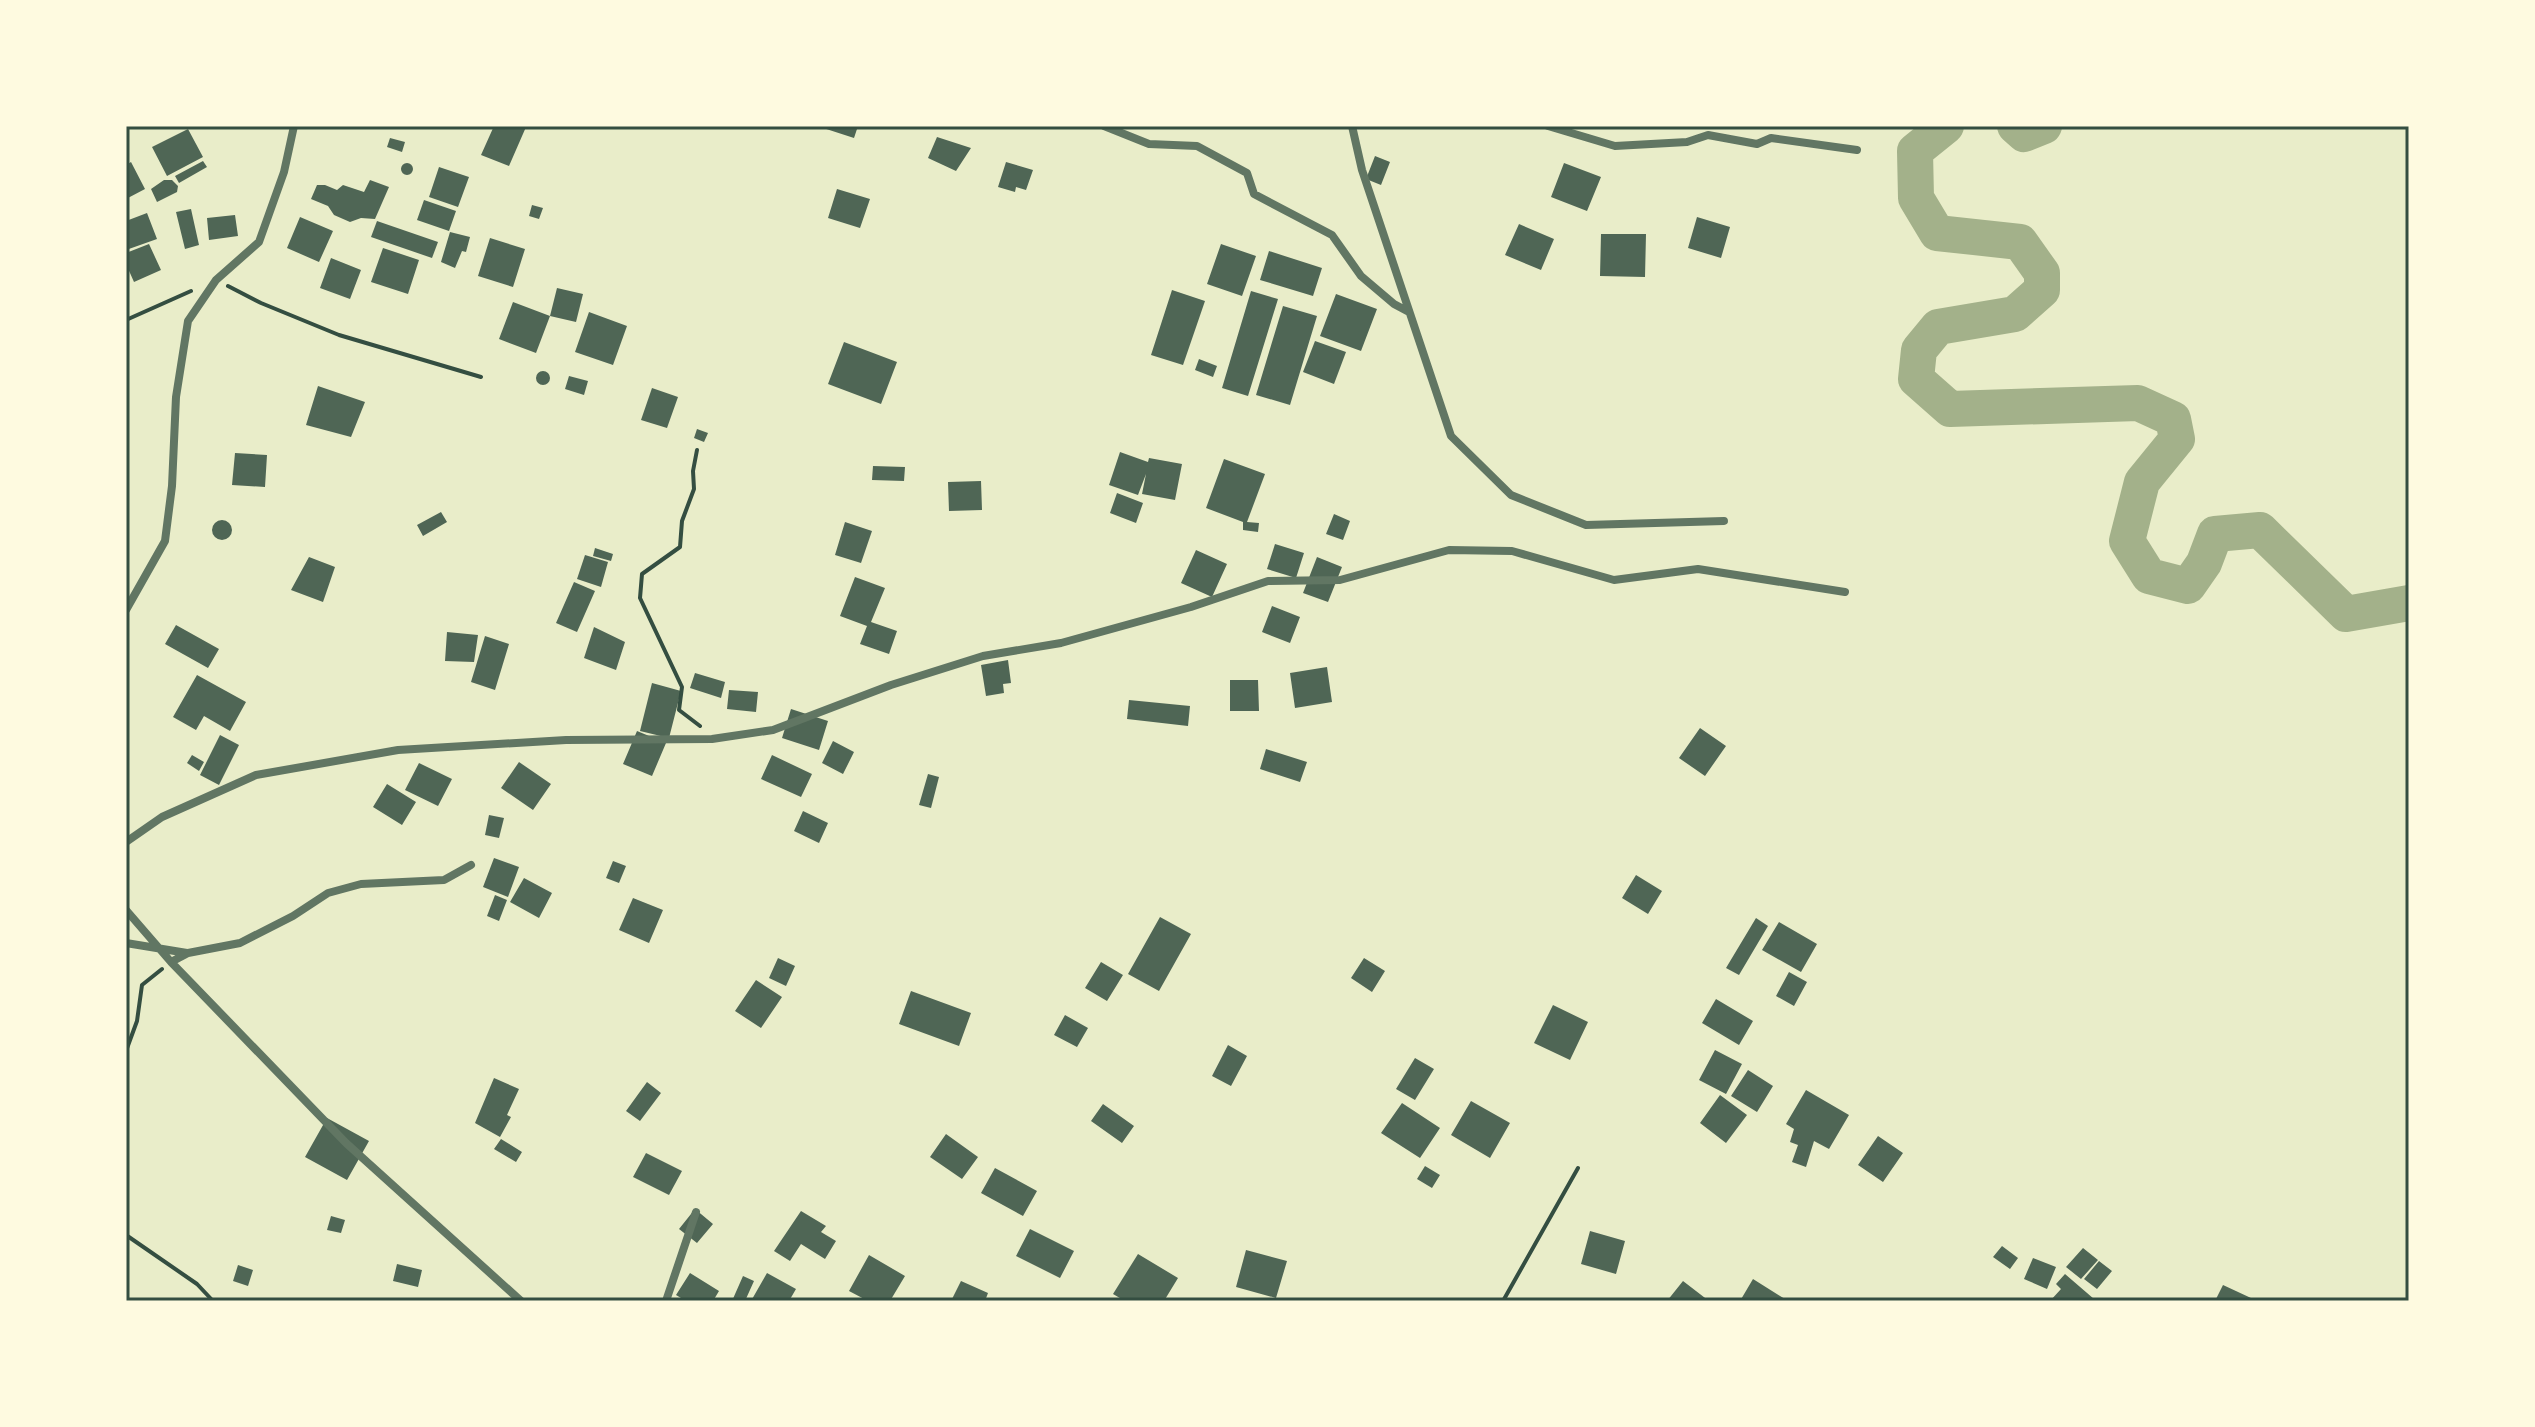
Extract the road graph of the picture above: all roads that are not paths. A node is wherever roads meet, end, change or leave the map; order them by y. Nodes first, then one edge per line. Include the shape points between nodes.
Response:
1 (294, 126) edge
2 (1104, 126) edge
3 (1352, 126) edge
4 (1548, 126) edge
5 (1857, 150) dead end
6 (1409, 312) junction
7 (1724, 521) dead end
8 (1845, 592) dead end
9 (126, 610) edge
10 (126, 842) edge
11 (471, 865) dead end
12 (126, 910) edge
13 (126, 943) edge
14 (160, 950) junction
15 (188, 953) junction
16 (171, 962) junction
17 (696, 1212) dead end
18 (521, 1301) edge
19 (666, 1301) edge

1 - 9 street via 259,242 216,280 188,321 176,397 165,541
2 - 6 street via 1149,144 1197,146 1247,173 1254,194 1332,235 1361,276
3 - 6 street
4 - 5 street via 1615,146 1687,142 1708,135 1757,144 1771,138
6 - 7 street via 1451,436 1511,495 1586,525
8 - 10 street via 1698,569 1614,580 1512,551 1449,550 1340,580 1268,581 1061,643 967,661 773,730 712,739 566,740 398,750 256,775 162,817
11 - 15 street via 444,880 361,884 328,893 240,943
12 - 14 street
13 - 14 street
14 - 15 street
14 - 16 street
15 - 16 street
16 - 18 street via 346,1143
17 - 19 street

